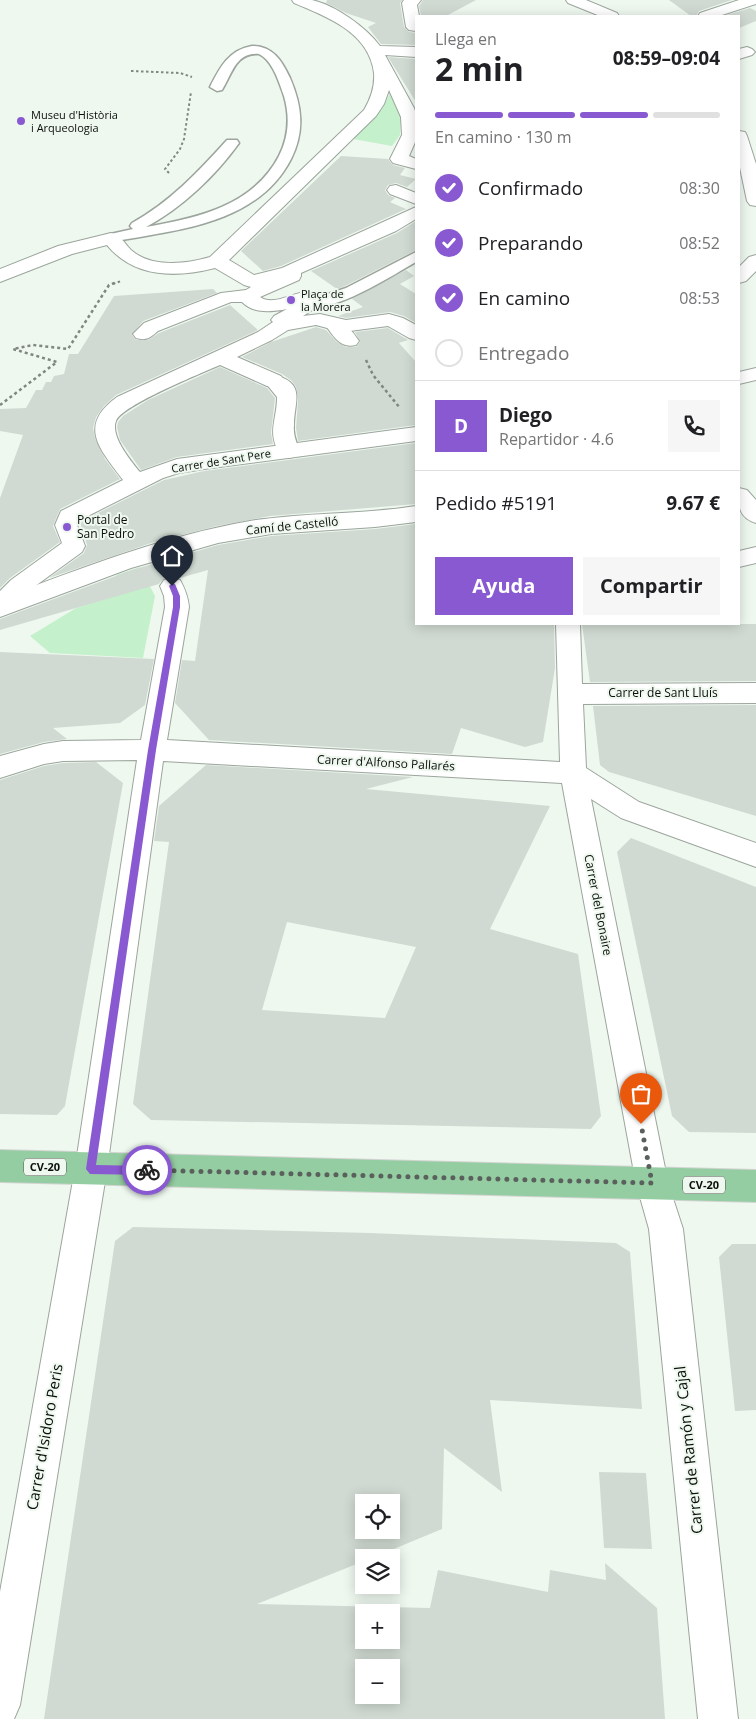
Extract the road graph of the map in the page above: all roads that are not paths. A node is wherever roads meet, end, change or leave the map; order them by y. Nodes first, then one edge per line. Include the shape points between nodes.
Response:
1 (299, 0) edge
2 (414, 0) edge
3 (752, 2) edge
4 (576, 6) edge
5 (608, 15) edge
6 (708, 15) edge
7 (414, 27) dead end
8 (377, 50) junction
9 (415, 52) edge
10 (383, 66) junction
11 (217, 87) dead end
12 (412, 109) edge
13 (744, 140) edge
14 (232, 143) dead end
15 (409, 162) edge
16 (746, 181) edge
17 (396, 190) dead end
18 (415, 199) edge
19 (756, 201) edge
20 (415, 213) edge
21 (111, 238) junction
22 (415, 257) edge
23 (756, 260) edge
24 (217, 261) junction
25 (0, 276) edge
26 (740, 276) edge
27 (251, 288) junction
28 (311, 303) junction
29 (284, 324) junction
30 (336, 326) junction
31 (415, 333) edge
32 (143, 334) dead end
33 (349, 342) road end
34 (220, 357) junction
35 (756, 374) edge
36 (740, 378) edge
37 (415, 434) edge
38 (289, 451) junction
39 (135, 481) junction
40 (740, 496) edge
41 (415, 514) edge
42 (756, 514) edge
43 (74, 546) joint
44 (756, 555) edge
45 (740, 560) edge
46 (172, 586) dead end
47 (0, 606) edge
48 (568, 625) edge
49 (756, 692) edge
50 (571, 694) junction
51 (152, 750) junction
52 (0, 767) edge
53 (572, 773) junction
54 (756, 855) edge
55 (0, 1166) edge
56 (90, 1169) junction
57 (652, 1183) junction
58 (756, 1186) edge
59 (0, 1705) edge
60 (718, 1719) edge

1 - 8 street via 356,28
2 - 7 street via 409,4
3 - 6 street
4 - 5 street
8 - 9 street
8 - 10 street
10 - 12 street
10 - 24 street via 381,93 370,113
11 - 21 lane via 238,54 259,50 271,56 285,84 295,118 290,143 278,169 249,198 226,211 192,222
12 - 15 street via 410,135 399,159
13 - 16 street
14 - 21 lane via 173,204
16 - 19 street
17 - 18 street
20 - 27 street via 390,227
21 - 24 street via 126,255 142,264 199,267
21 - 25 street via 65,250
22 - 28 lane via 346,293
23 - 26 street
24 - 27 street
27 - 28 street via 253,303 264,306 309,297 313,300
27 - 32 street via 151,327
28 - 29 street via 288,314 281,320
29 - 30 street via 314,319
29 - 34 street
30 - 31 street via 376,319 397,321
30 - 33 street
34 - 38 street via 274,382 286,391 288,399 282,426
34 - 39 street via 124,402 106,420 104,428 116,456
35 - 36 street
37 - 38 street, Carrer de Sant Pere
38 - 39 street, Carrer de Sant Pere via 177,466
39 - 43 street, Carrer de Sant Pere via 67,519
40 - 42 street
41 - 47 street, Camí de Castelló via 264,527 190,542
43 - 47 street, Camí de Castelló via 19,586
44 - 45 street
46 - 51 street, Carrer d'Isidoro Peris via 176,607
48 - 50 street, Carrer del Bonaire
49 - 50 street, Carrer de Sant Lluís
50 - 53 street, Carrer del Bonaire
51 - 52 street, Carrer d'Alfonso Pallarés via 63,751
51 - 53 street, Carrer d'Alfonso Pallarés
51 - 56 street, Carrer d'Isidoro Peris
53 - 54 street, Carrer d'Alfonso Pallarés via 630,810
53 - 57 street, Carrer del Bonaire
55 - 56 main road, CV-20
56 - 57 main road, CV-20
56 - 59 street, Carrer d'Isidoro Peris
57 - 58 main road, CV-20
57 - 60 street, Carrer de Ramón y Cajal via 666,1229

